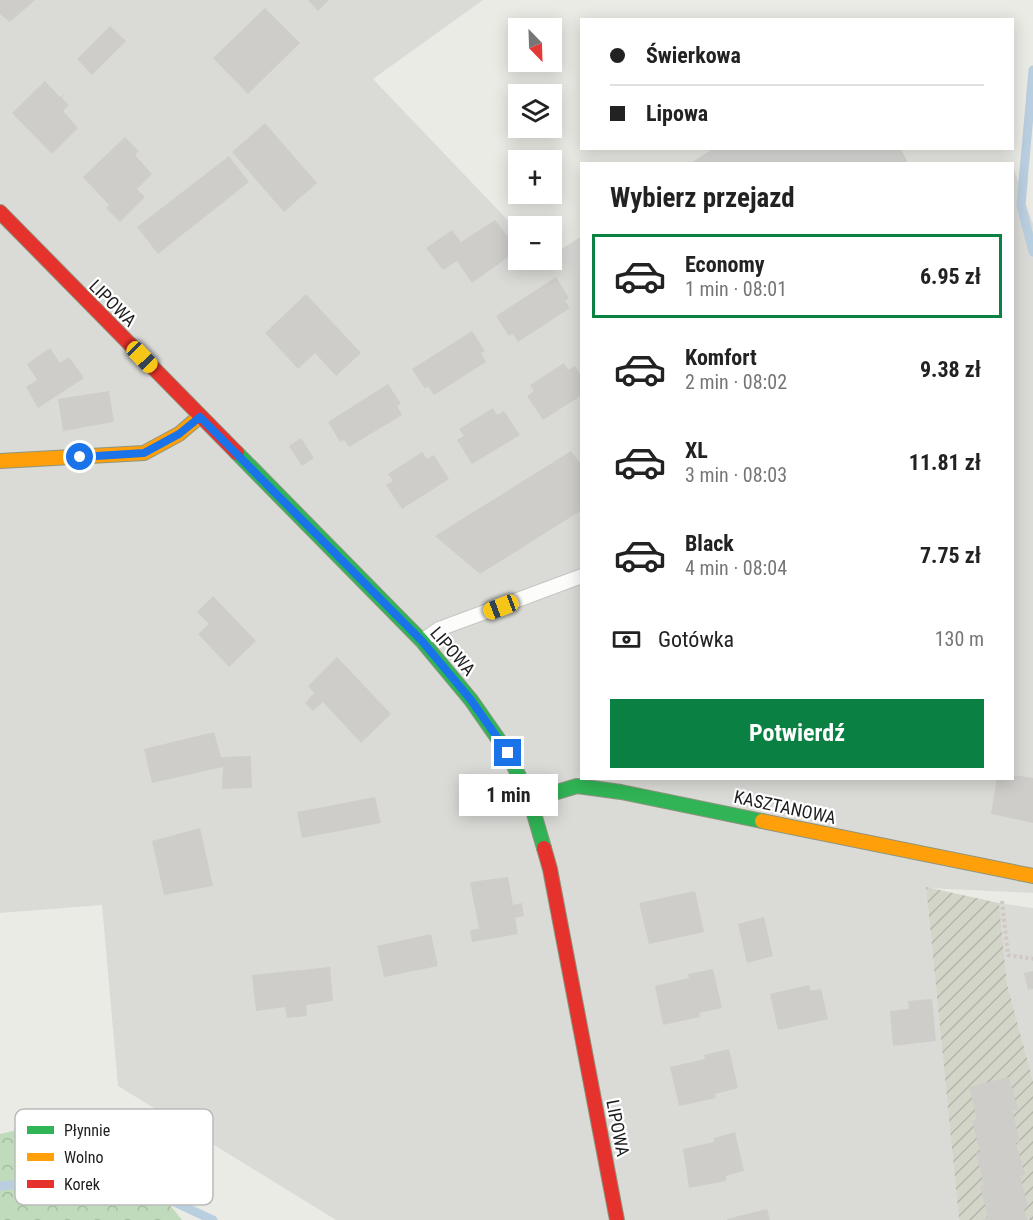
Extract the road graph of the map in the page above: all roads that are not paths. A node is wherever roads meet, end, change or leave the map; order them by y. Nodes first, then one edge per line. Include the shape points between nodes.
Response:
1 (0, 212) edge
2 (200, 417) junction
3 (0, 461) edge
4 (580, 577) edge
5 (422, 641) junction
6 (530, 800) junction
7 (1033, 876) edge
8 (617, 1220) edge

1 - 2 street, LIPOWA
2 - 3 street via 144,453
2 - 5 street, LIPOWA
4 - 5 lane via 440,629
5 - 6 street, LIPOWA via 508,753
6 - 7 street, KASZTANOWA via 577,786 621,792
6 - 8 street, LIPOWA via 550,869

